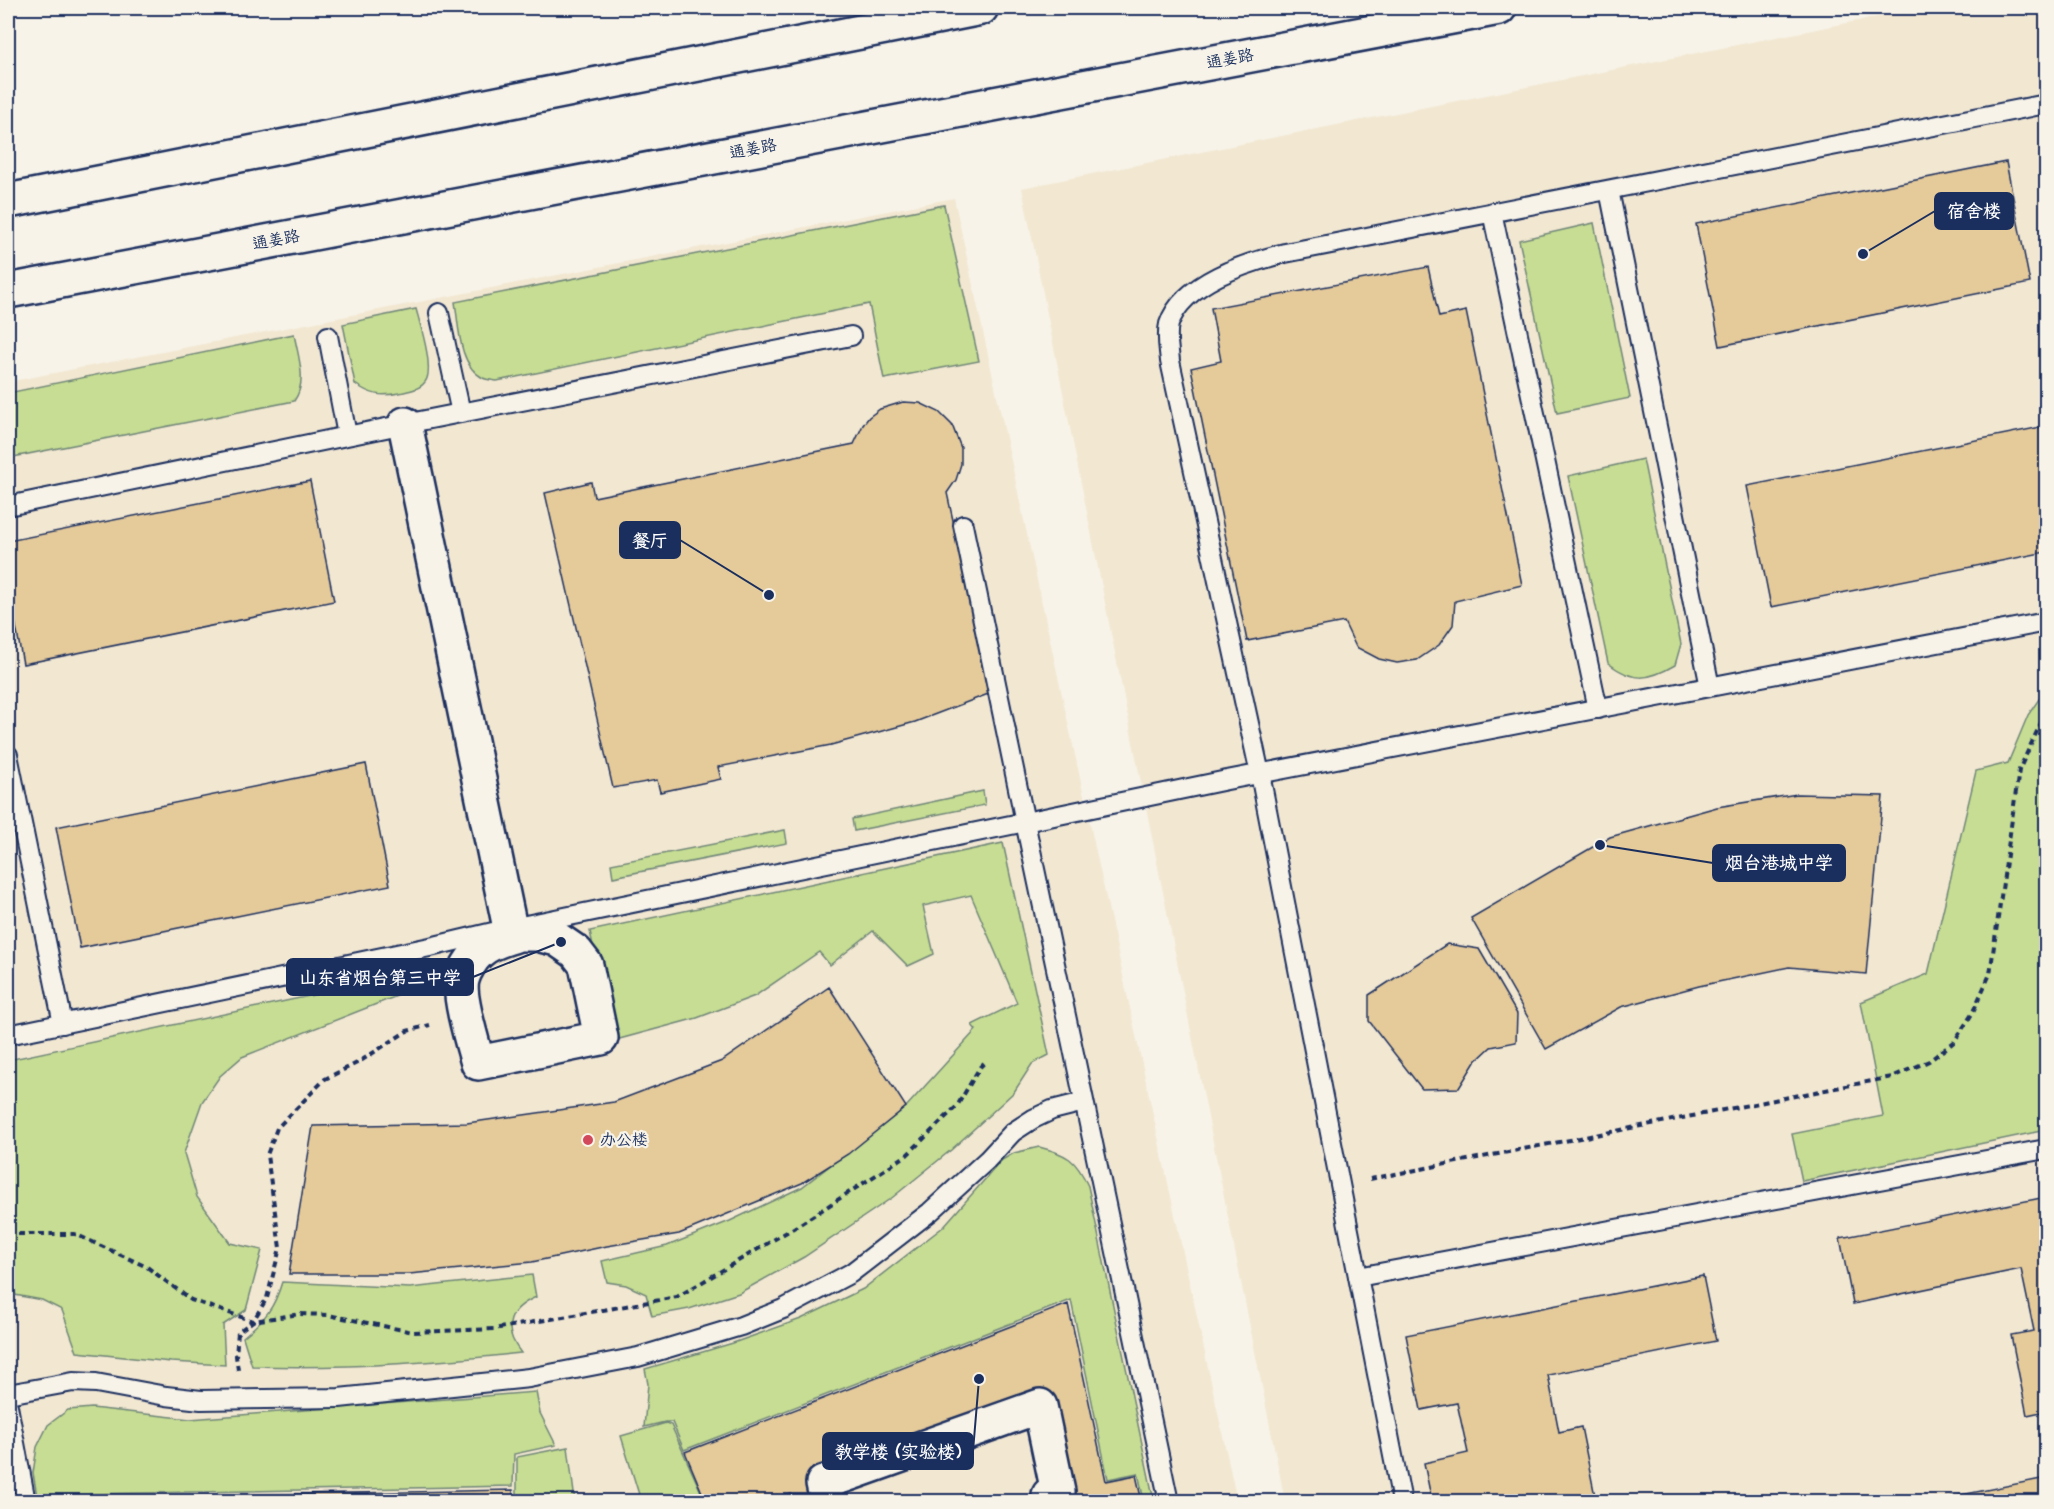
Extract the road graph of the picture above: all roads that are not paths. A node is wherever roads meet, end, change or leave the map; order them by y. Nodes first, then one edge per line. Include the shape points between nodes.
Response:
1 (981, 8) edge
2 (1498, 8) edge
3 (2046, 104) edge
4 (1609, 190) junction
5 (8, 201) edge
6 (1492, 212) junction
7 (8, 291) edge
8 (439, 313) dead end
9 (328, 336) dead end
10 (851, 336) dead end
11 (461, 413) junction
12 (405, 424) junction
13 (347, 435) junction
14 (8, 506) edge
15 (963, 525) dead end
16 (2046, 622) edge
17 (1710, 687) junction
18 (1598, 709) junction
19 (8, 755) edge
20 (1260, 774) junction
21 (1025, 822) junction
22 (514, 931) junction
23 (63, 1024) junction
24 (8, 1035) edge
25 (1084, 1102) junction
26 (2046, 1149) edge
27 (1358, 1277) junction
28 (8, 1394) edge
29 (8, 1406) edge
30 (11, 1441) edge
31 (26, 1502) edge
32 (827, 1502) edge
33 (1051, 1502) edge
34 (1169, 1502) edge
35 (1402, 1502) edge

1 - 5 street
2 - 7 street, 通姜路
3 - 4 lane
4 - 6 lane
4 - 17 lane
6 - 18 lane
6 - 20 lane via 1264,258 1213,279 1174,312 1167,336 1170,361
8 - 11 lane
9 - 13 lane
10 - 11 lane
11 - 12 lane
12 - 13 lane
12 - 22 street
13 - 14 lane
15 - 21 lane
16 - 17 lane
17 - 18 lane
18 - 20 lane
19 - 23 lane
20 - 21 lane
20 - 27 lane
21 - 22 lane
21 - 25 lane
22 - 22 street via 558,939 576,952 586,965 601,1038 478,1063 462,980 479,951
22 - 23 lane
23 - 24 lane
25 - 28 lane via 1052,1110 1013,1132 930,1212 851,1273 741,1326 638,1357 530,1378 339,1398 201,1400 73,1382
25 - 34 lane
26 - 27 lane
27 - 35 lane
29 - 30 lane
30 - 31 lane
32 - 33 street via 823,1483 1040,1406 1059,1492 1049,1495

